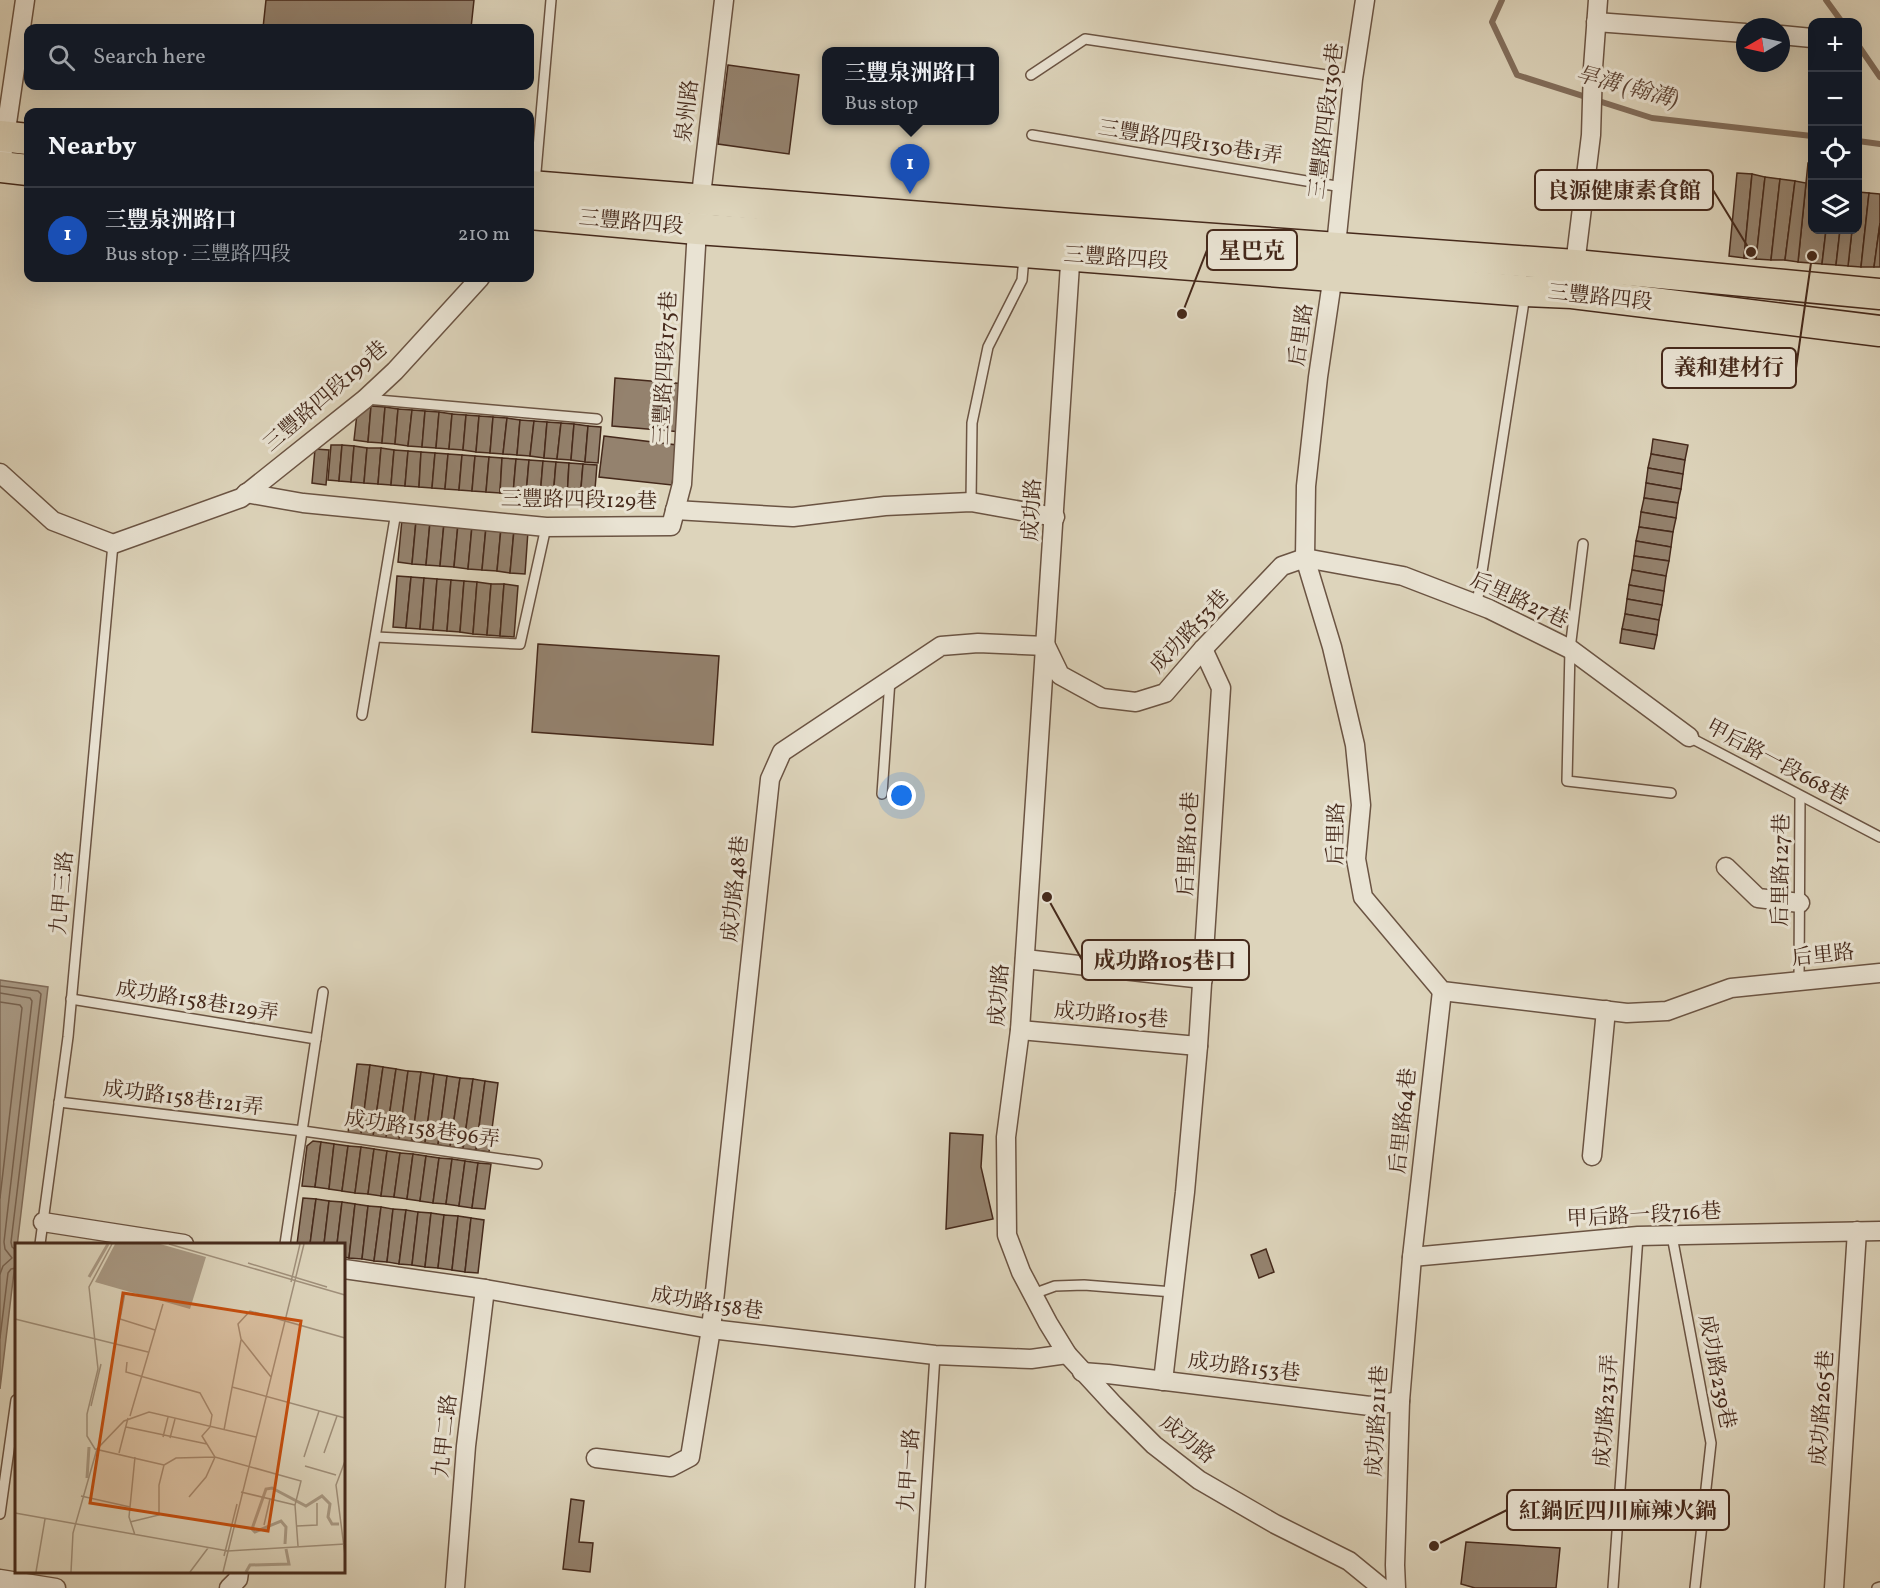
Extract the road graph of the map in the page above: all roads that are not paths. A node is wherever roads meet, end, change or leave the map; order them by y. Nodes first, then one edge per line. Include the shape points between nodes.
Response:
1 (25, 0) edge
2 (551, 0) edge
3 (724, 0) edge
4 (1365, 0) edge
5 (1598, 0) edge
6 (1596, 22) junction
7 (1736, 32) edge
8 (1790, 36) edge
9 (1808, 38) edge
10 (1031, 75) dead end
11 (1353, 79) junction
12 (1032, 135) dead end
13 (11, 137) edge
14 (0, 168) edge
15 (24, 170) edge
16 (534, 183) edge
17 (1342, 186) junction
18 (700, 199) junction
19 (534, 205) edge
20 (534, 205) edge
21 (697, 229) junction
22 (1073, 242) junction
23 (1024, 252) junction
24 (1334, 262) junction
25 (1573, 279) junction
26 (476, 282) edge
27 (1526, 291) junction
28 (1880, 294) edge
29 (1880, 331) edge
30 (365, 399) junction
31 (597, 419) dead end
32 (0, 473) edge
33 (246, 493) junction
34 (971, 502) junction
35 (675, 510) junction
36 (396, 512) junction
37 (1055, 517) junction
38 (546, 527) junction
39 (113, 544) junction
40 (1583, 544) dead end
41 (1305, 558) junction
42 (1477, 604) junction
43 (376, 637) junction
44 (1046, 646) junction
45 (1203, 649) junction
46 (1570, 650) junction
47 (890, 680) junction
48 (362, 715) dead end
49 (1689, 737) joint
50 (1671, 793) dead end
51 (882, 794) dead end
52 (1800, 796) junction
53 (1880, 837) edge
54 (1726, 867) dead end
55 (1800, 903) junction
56 (1025, 959) junction
57 (1880, 973) edge
58 (1203, 979) junction
59 (1799, 981) junction
60 (1442, 991) junction
61 (323, 992) dead end
62 (71, 999) junction
63 (1606, 1010) junction
64 (1020, 1030) junction
65 (316, 1039) junction
66 (1198, 1046) junction
67 (60, 1102) junction
68 (303, 1131) junction
69 (1592, 1156) dead end
70 (537, 1164) dead end
71 (43, 1222) junction
72 (1857, 1231) junction
73 (1880, 1231) edge
74 (1638, 1236) junction
75 (1672, 1236) junction
76 (40, 1243) edge
77 (172, 1243) edge
78 (285, 1243) edge
79 (1412, 1257) junction
80 (345, 1269) edge
81 (485, 1289) junction
82 (1173, 1292) junction
83 (1033, 1294) junction
84 (711, 1329) junction
85 (1067, 1354) junction
86 (935, 1355) junction
87 (1082, 1372) junction
88 (1163, 1381) junction
89 (1400, 1401) junction
90 (15, 1407) edge
91 (597, 1458) dead end
92 (0, 1514) edge
93 (239, 1573) edge
94 (0, 1579) edge
95 (56, 1588) edge
96 (229, 1588) edge
97 (455, 1588) edge
98 (920, 1588) edge
99 (1382, 1588) edge
100 (1396, 1588) edge
101 (1613, 1588) edge
102 (1695, 1588) edge
103 (1834, 1588) edge

1 - 13 street
2 - 16 lane
3 - 18 street, 泉州路
4 - 11 street, 三豐路四段130巷
5 - 6 street
6 - 7 street
6 - 25 street via 1591,135
8 - 9 street
10 - 11 lane via 1085,39
11 - 17 street, 三豐路四段130巷
12 - 17 lane, 三豐路四段130巷1弄
13 - 14 street
14 - 15 main road
17 - 24 street, 三豐路四段130巷
18 - 19 main road, 三豐路四段
18 - 21 street, 泉州路
18 - 22 main road, 三豐路四段
20 - 21 main road, 三豐路四段
21 - 23 main road, 三豐路四段
21 - 35 street, 三豐路四段175巷 via 682,484
22 - 23 main road, 三豐路四段
22 - 24 main road, 三豐路四段
22 - 37 street, 成功路
23 - 34 lane via 1022,280 988,347 972,423
24 - 25 main road, 三豐路四段
24 - 27 main road, 三豐路四段
24 - 41 street, 后里路 via 1306,486
25 - 27 main road, 三豐路四段
25 - 28 main road, 三豐路四段
25 - 29 main road, 三豐路四段
26 - 30 street, 三豐路四段199巷
27 - 42 lane
30 - 31 lane
30 - 33 street, 三豐路四段199巷
32 - 39 street via 53,521
33 - 36 street, 三豐路四段129巷
33 - 39 street, 三豐路四段199巷
34 - 35 street, 三豐路四段129巷 via 885,506 793,517
34 - 37 street, 三豐路四段129巷
35 - 38 street, 三豐路四段129巷 via 671,526
36 - 38 street, 三豐路四段129巷
36 - 43 lane
37 - 44 street, 成功路
38 - 43 lane via 520,644
39 - 62 lane, 九甲三路
40 - 46 lane
41 - 42 street, 后里路27巷 via 1403,576
41 - 45 street, 成功路53巷 via 1282,566
41 - 60 street, 后里路 via 1332,647 1355,745 1361,806 1356,860 1363,897
42 - 46 street, 后里路27巷
43 - 48 lane
44 - 45 street, 成功路53巷 via 1060,675 1102,698 1136,702 1165,693
44 - 47 street, 成功路48巷 via 941,646
44 - 56 street, 成功路
45 - 58 street, 后里路10巷 via 1221,688
46 - 49 street, 后里路27巷
46 - 50 lane via 1567,781
47 - 51 lane
47 - 84 street, 成功路48巷 via 782,752 770,779
49 - 52 lane, 甲后路一段668巷
52 - 53 lane, 甲后路一段668巷
52 - 55 lane, 后里路127巷
54 - 55 street via 1758,898
55 - 59 lane, 后里路127巷
56 - 58 street
56 - 64 street, 成功路
57 - 59 street, 后里路
58 - 66 street, 后里路10巷
59 - 63 street, 后里路 via 1731,988 1666,1011
60 - 63 street, 后里路
60 - 79 street, 后里路64巷
61 - 65 lane
62 - 65 lane, 成功路158巷129弄
62 - 67 lane, 九甲三路
63 - 69 street
64 - 66 street, 成功路105巷
64 - 83 street, 成功路 via 1006,1137 1007,1235
65 - 68 lane
66 - 82 street, 后里路10巷
67 - 68 lane, 成功路158巷121弄
67 - 71 lane, 九甲三路
68 - 70 lane, 成功路158巷96弄
68 - 78 lane
71 - 76 lane, 九甲三路
71 - 77 street
72 - 73 street, 甲后路一段716巷
72 - 75 street, 甲后路一段716巷
72 - 103 street, 成功路265巷
74 - 75 street, 甲后路一段716巷
74 - 79 street, 甲后路一段716巷
74 - 101 lane, 成功路231弄
75 - 102 lane, 成功路239巷 via 1711,1443
79 - 89 street, 成功路211巷
80 - 81 street, 成功路158巷
81 - 84 street, 成功路158巷
81 - 97 street, 九甲二路 via 466,1446
82 - 83 lane via 1084,1285 1054,1286
82 - 88 street, 后里路10巷
83 - 85 street, 成功路
84 - 86 street, 成功路158巷
84 - 91 street, 成功路48巷 via 690,1457 671,1467
85 - 86 street, 成功路158巷 via 1031,1359
85 - 87 street, 成功路
86 - 98 lane, 九甲一路
87 - 88 street, 成功路153巷
87 - 99 street, 成功路 via 1154,1445 1199,1480 1349,1561
88 - 89 street, 成功路153巷 via 1370,1406
89 - 100 street, 成功路211巷
90 - 92 lane
93 - 96 street
94 - 95 street

